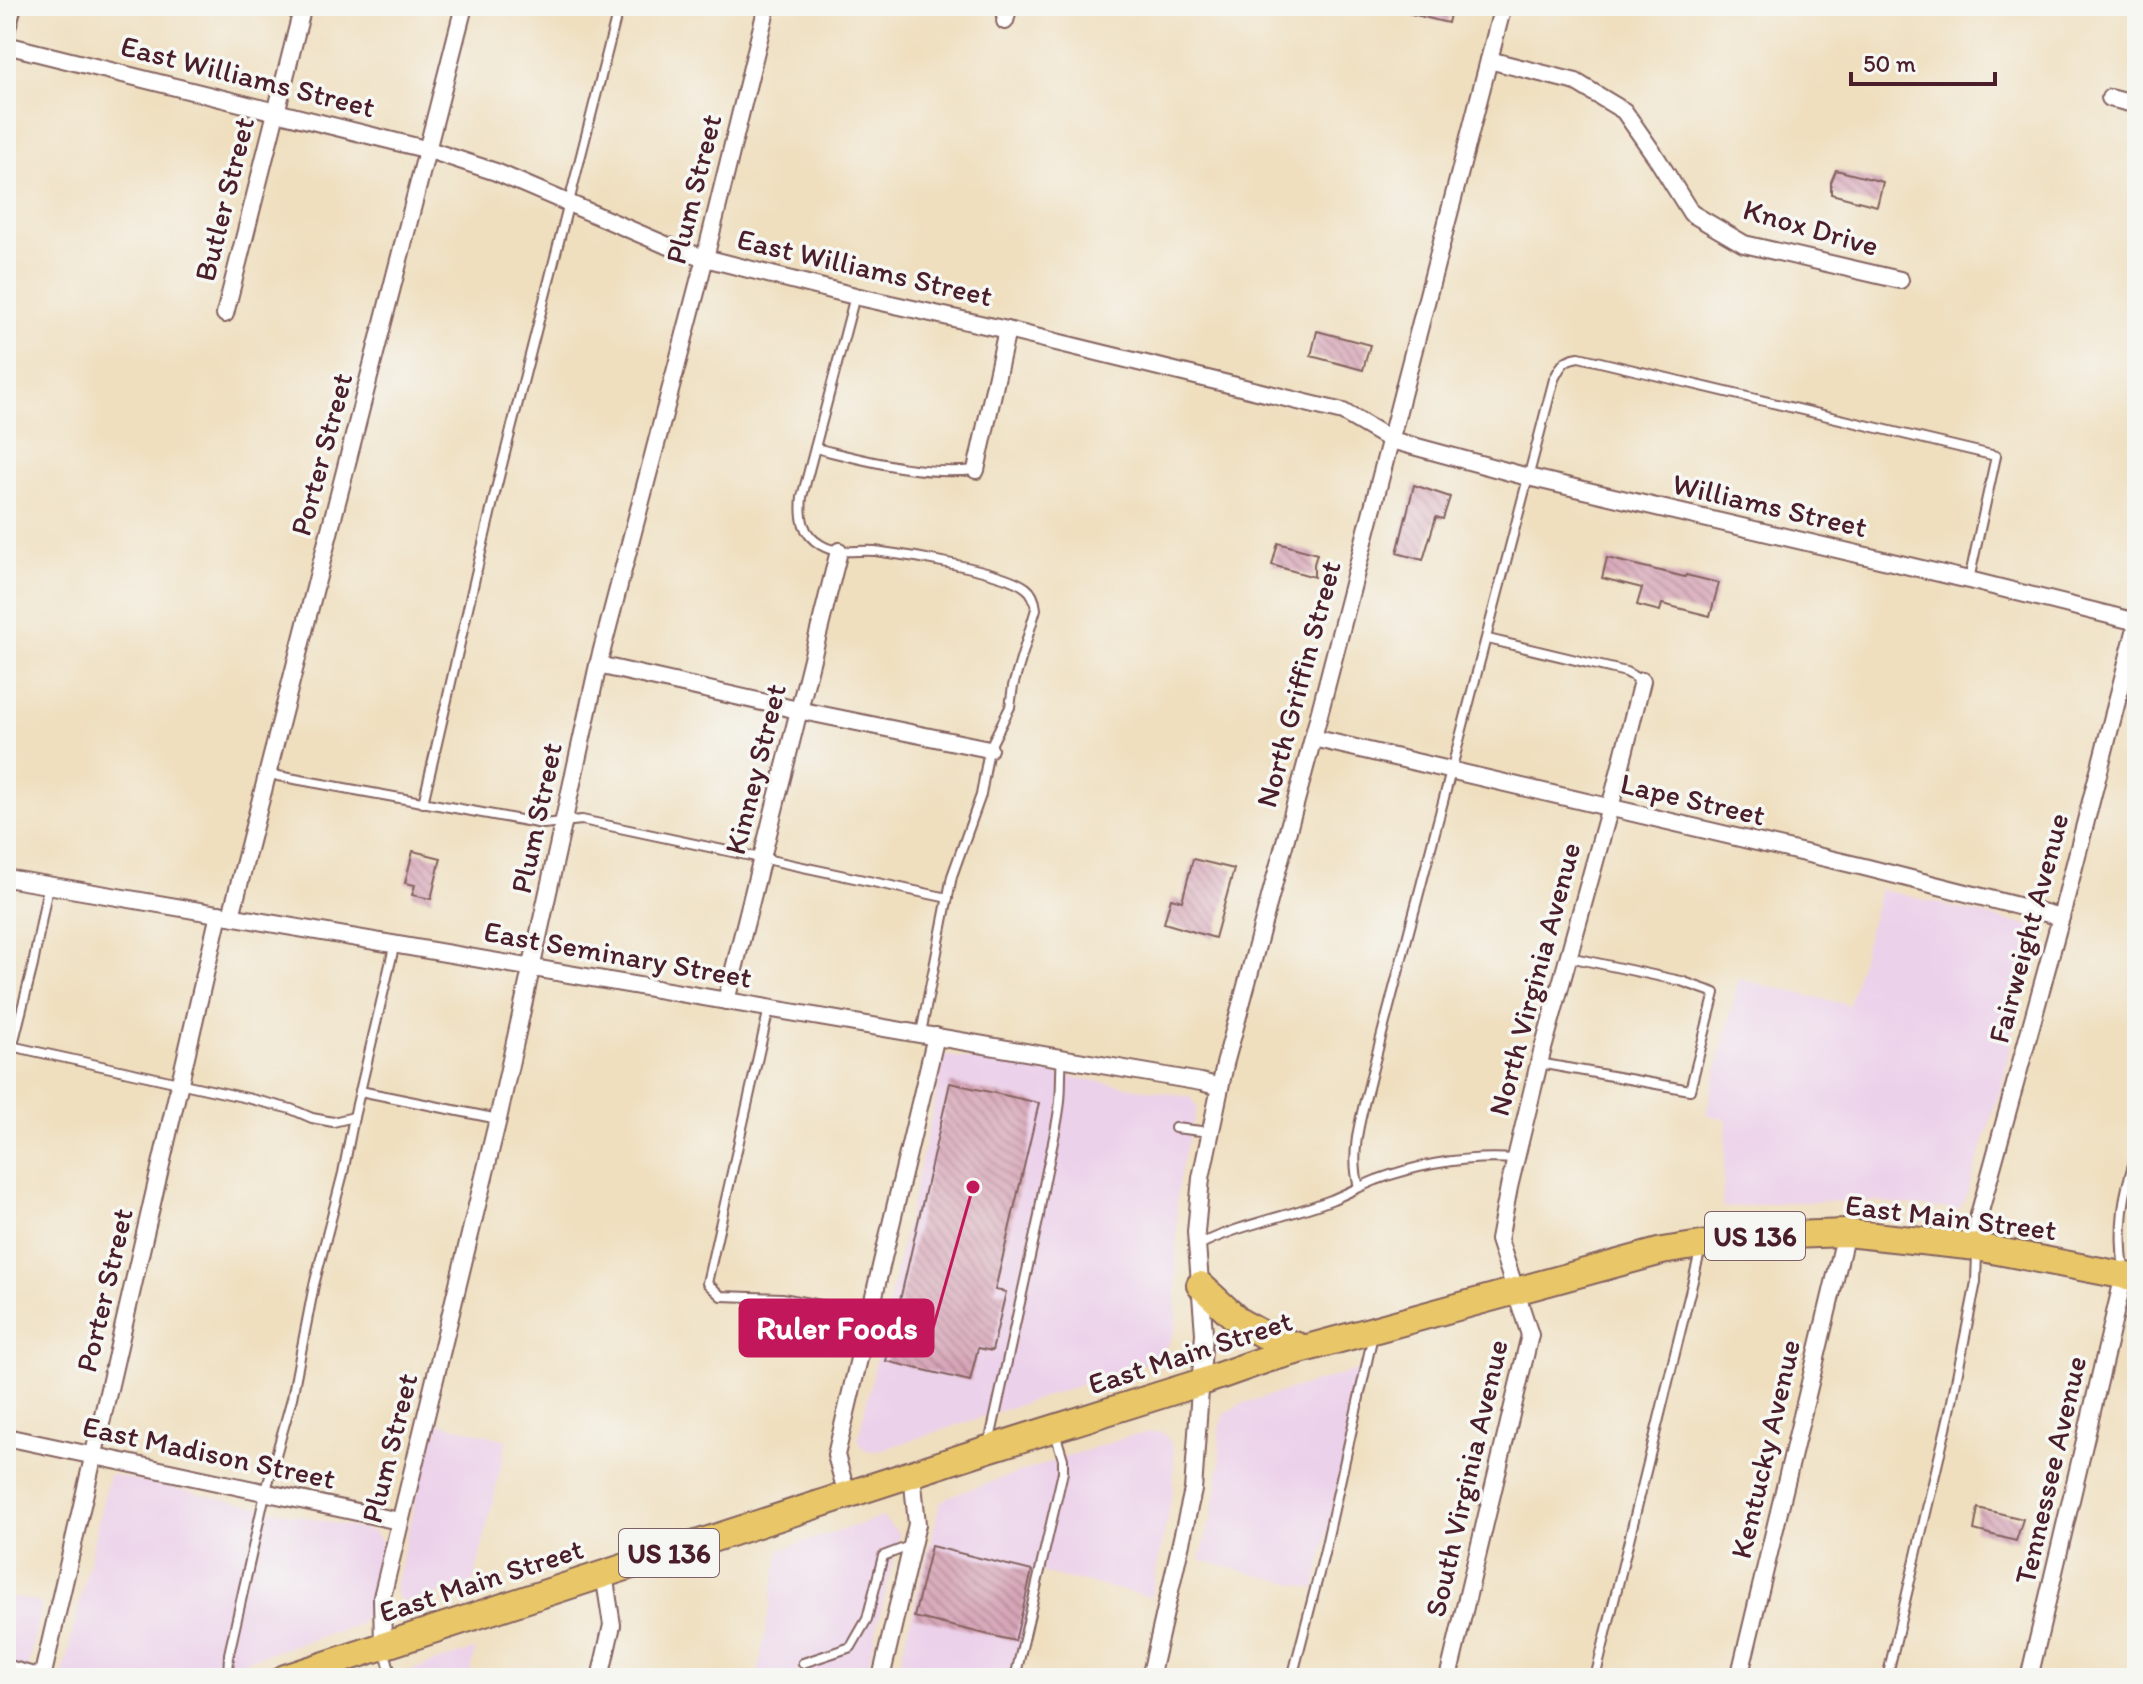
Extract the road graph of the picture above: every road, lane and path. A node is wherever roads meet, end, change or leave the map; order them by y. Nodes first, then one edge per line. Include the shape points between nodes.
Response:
1 (13, 6) edge
2 (303, 6) edge
3 (464, 6) edge
4 (619, 6) edge
5 (767, 6) edge
6 (1503, 6) edge
7 (6, 32) edge
8 (6, 45) edge
9 (1489, 60) junction
10 (2110, 98) dead end
11 (2137, 105) edge
12 (275, 111) junction
13 (429, 150) junction
14 (568, 201) junction
15 (705, 258) junction
16 (1900, 280) dead end
17 (855, 296) junction
18 (225, 314) dead end
19 (1007, 330) junction
20 (1391, 440) junction
21 (815, 448) junction
22 (976, 470) joint
23 (1528, 477) junction
24 (839, 551) junction
25 (1969, 580) junction
26 (2137, 623) edge
27 (1488, 639) junction
28 (598, 665) junction
29 (1642, 681) joint
30 (798, 710) junction
31 (1313, 738) junction
32 (989, 749) junction
33 (1453, 771) junction
34 (266, 774) junction
35 (423, 803) junction
36 (1608, 808) junction
37 (564, 822) junction
38 (761, 858) junction
39 (6, 878) edge
40 (48, 885) junction
41 (948, 898) junction
42 (225, 915) junction
43 (2061, 917) junction
44 (395, 943) junction
45 (1569, 957) junction
46 (532, 969) junction
47 (726, 1001) junction
48 (769, 1008) junction
49 (929, 1034) junction
50 (9, 1046) edge
51 (1062, 1058) junction
52 (1539, 1063) junction
53 (6, 1072) edge
54 (180, 1084) junction
55 (1220, 1087) junction
56 (360, 1091) junction
57 (354, 1117) junction
58 (498, 1119) junction
59 (1175, 1128) dead end
60 (1211, 1132) junction
61 (2137, 1153) edge
62 (1516, 1159) junction
63 (1359, 1187) junction
64 (1846, 1233) junction
65 (1702, 1244) junction
66 (1197, 1246) junction
67 (1977, 1247) junction
68 (2131, 1277) edge
69 (1200, 1285) junction
70 (1516, 1291) junction
71 (870, 1314) junction
72 (1374, 1330) junction
73 (1303, 1348) junction
74 (1199, 1383) junction
75 (1053, 1428) junction
76 (6, 1437) edge
77 (988, 1449) junction
78 (94, 1456) junction
79 (912, 1474) junction
80 (265, 1494) junction
81 (847, 1495) junction
82 (399, 1521) junction
83 (912, 1545) junction
84 (604, 1574) junction
85 (383, 1646) junction
86 (803, 1663) dead end
87 (6, 1664) edge
88 (42, 1676) edge
89 (228, 1678) edge
90 (285, 1678) edge
91 (392, 1678) edge
92 (600, 1678) edge
93 (881, 1678) edge
94 (1015, 1678) edge
95 (1150, 1678) edge
96 (1292, 1678) edge
97 (1448, 1678) edge
98 (1595, 1678) edge
99 (1739, 1678) edge
100 (1887, 1678) edge
101 (2029, 1678) edge

1 - 7 street
2 - 12 street, Butler Street
3 - 13 street, Porter Street
4 - 14 lane
5 - 15 street, Plum Street
6 - 9 street, North Griffin Street
8 - 12 street, East Williams Street
9 - 16 street, Knox Drive via 1576,82 1624,111 1691,213 1744,244
9 - 20 street, North Griffin Street
10 - 11 street
12 - 13 street, East Williams Street
12 - 18 street, Butler Street
13 - 14 street, East Williams Street
13 - 34 street, Porter Street
14 - 15 street, East Williams Street
14 - 35 lane
15 - 17 street, East Williams Street
15 - 28 street, Plum Street
17 - 19 street, East Williams Street
17 - 21 lane
19 - 20 street, East Williams Street via 1343,412
19 - 22 street
20 - 23 street, Williams Street
20 - 31 street, North Griffin Street
21 - 22 lane via 920,471
21 - 24 lane via 802,497 803,527 823,547
23 - 25 street, Williams Street
23 - 25 lane via 1554,379 1569,358 1579,357 1996,456
23 - 27 lane
24 - 30 street, Kinney Street
24 - 32 lane via 926,559 999,576 1029,591 1036,609 1010,707
25 - 26 street, Williams Street
26 - 43 street, Fairweight Avenue
27 - 29 lane via 1626,672
27 - 33 lane
28 - 30 street
28 - 37 street, Plum Street
29 - 36 street, North Virginia Avenue
30 - 32 street
30 - 38 street, Kinney Street
31 - 33 street, Lape Street
31 - 55 street, North Griffin Street
32 - 41 lane via 981,795
33 - 36 street, Lape Street
33 - 63 lane via 1369,1085 1356,1148
34 - 35 lane
34 - 42 street, Porter Street
35 - 37 lane via 543,824
36 - 43 street, Lape Street
36 - 45 street, North Virginia Avenue
37 - 38 lane via 582,820
37 - 46 street, Plum Street
38 - 41 lane
38 - 47 street, Kinney Street
39 - 40 street, East Seminary Street
40 - 42 street, East Seminary Street
40 - 50 lane via 33,965
41 - 49 lane
42 - 44 street, East Seminary Street
42 - 54 street, Porter Street
43 - 67 street, Fairweight Avenue via 1979,1215
44 - 46 street, East Seminary Street
44 - 56 lane
45 - 52 street, North Virginia Avenue
45 - 52 lane via 1715,993 1690,1090
46 - 47 street, East Seminary Street
46 - 58 street, Plum Street
47 - 48 street, East Seminary Street
48 - 49 street, East Seminary Street
48 - 71 lane via 707,1283 721,1296 782,1298
49 - 51 street, East Seminary Street
49 - 71 street
50 - 53 lane
50 - 54 lane
51 - 55 street, East Seminary Street
51 - 77 lane via 1060,1106
52 - 62 street, North Virginia Avenue
54 - 57 lane via 333,1122
54 - 78 street, Porter Street
55 - 60 street, North Griffin Street
56 - 57 lane
56 - 58 lane
57 - 80 lane via 292,1398
58 - 82 street, Plum Street
59 - 60 lane
60 - 66 street, North Griffin Street via 1201,1178
61 - 68 lane via 2126,1182 2120,1242
62 - 63 lane via 1446,1162
62 - 70 street, North Virginia Avenue via 1499,1240
63 - 66 lane
64 - 65 main road, East Main Street / US 136
64 - 67 main road, East Main Street / US 136
64 - 99 street, Kentucky Avenue
65 - 70 main road, East Main Street / US 136
65 - 98 lane
66 - 69 street, North Griffin Street
67 - 68 main road, East Main Street / US 136
67 - 100 lane via 1976,1282 1953,1396
68 - 101 street, Tennessee Avenue
69 - 73 main road via 1240,1322
69 - 74 street, North Griffin Street via 1204,1333
70 - 72 main road, East Main Street / US 136
70 - 97 street, South Virginia Avenue via 1530,1335
71 - 81 street via 836,1455
72 - 73 main road, East Main Street / US 136
72 - 96 lane
73 - 74 main road, East Main Street / US 136
74 - 75 main road, East Main Street / US 136
74 - 95 street, North Griffin Street via 1193,1490
75 - 77 main road, East Main Street / US 136
75 - 94 lane via 1063,1472
76 - 78 street, East Madison Street
77 - 79 main road, East Main Street / US 136
78 - 80 street, East Madison Street
78 - 88 street, Porter Street
79 - 81 main road, East Main Street / US 136
79 - 83 street via 917,1524
80 - 82 street, East Madison Street
80 - 89 lane
81 - 84 main road, East Main Street / US 136
82 - 85 street, Plum Street via 382,1597
83 - 86 lane via 883,1556 867,1619 851,1647
83 - 93 street
84 - 85 main road, East Main Street / US 136
84 - 92 street via 612,1625
85 - 90 main road, East Main Street / US 136
85 - 91 lane
87 - 88 lane

